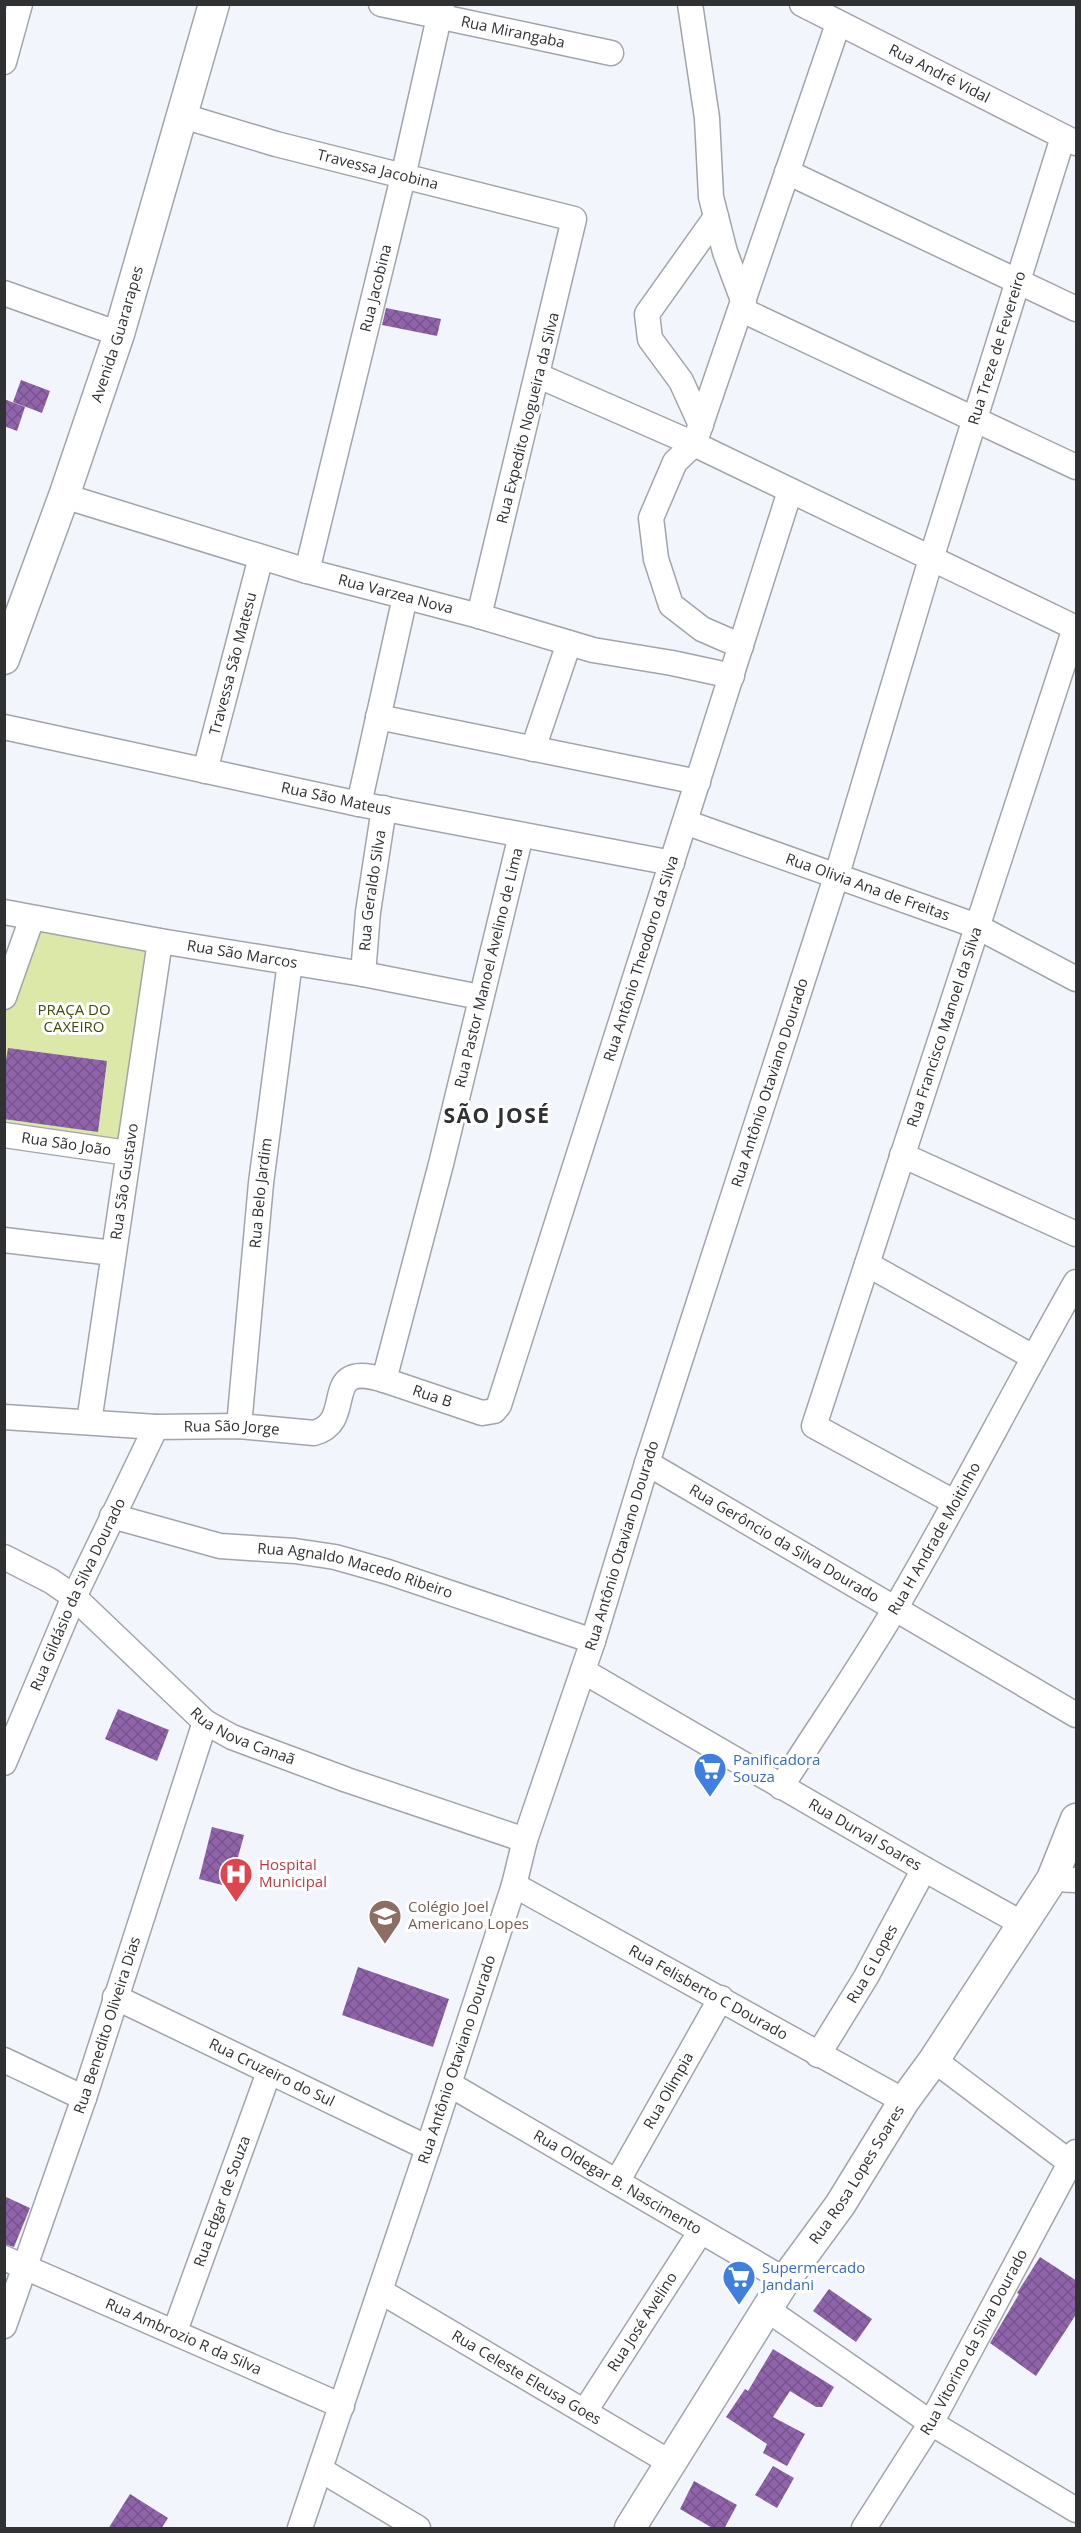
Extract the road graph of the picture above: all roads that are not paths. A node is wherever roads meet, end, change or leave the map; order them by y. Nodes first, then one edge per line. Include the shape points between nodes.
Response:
1 (20, 4) edge
2 (214, 4) edge
3 (381, 4) edge
4 (690, 4) edge
5 (802, 4) edge
6 (441, 10) edge
7 (838, 24) junction
8 (611, 53) dead end
9 (4, 62) edge
10 (183, 116) junction
11 (1070, 140) edge
12 (787, 172) junction
13 (403, 177) junction
14 (716, 217) junction
15 (574, 219) joint
16 (1018, 282) junction
17 (4, 293) edge
18 (743, 306) junction
19 (1077, 309) edge
20 (119, 334) junction
21 (538, 376) junction
22 (974, 420) junction
23 (697, 434) junction
24 (1077, 467) edge
25 (790, 491) junction
26 (64, 496) junction
27 (261, 557) junction
28 (930, 559) junction
29 (307, 571) junction
30 (405, 597) junction
31 (479, 616) junction
32 (1076, 628) edge
33 (569, 643) junction
34 (741, 646) junction
35 (4, 659) edge
36 (732, 676) junction
37 (378, 717) junction
38 (4, 728) edge
39 (533, 748) junction
40 (205, 771) junction
41 (698, 782) junction
42 (358, 804) junction
43 (384, 808) junction
44 (685, 822) junction
45 (521, 835) junction
46 (672, 863) junction
47 (837, 876) junction
48 (4, 912) edge
49 (32, 918) junction
50 (977, 927) junction
51 (160, 941) junction
52 (290, 962) junction
53 (363, 974) junction
54 (1077, 979) edge
55 (4, 997) edge
56 (480, 997) junction
57 (4, 1136) edge
58 (128, 1153) junction
59 (902, 1155) junction
60 (1077, 1234) edge
61 (4, 1240) edge
62 (113, 1254) junction
63 (867, 1264) junction
64 (1077, 1282) edge
65 (1033, 1357) junction
66 (384, 1380) junction
67 (482, 1413) joint
68 (4, 1417) edge
69 (89, 1422) junction
70 (239, 1426) junction
71 (156, 1428) junction
72 (647, 1463) junction
73 (954, 1502) junction
74 (112, 1516) junction
75 (4, 1557) edge
76 (74, 1597) junction
77 (895, 1608) junction
78 (593, 1641) junction
79 (583, 1671) junction
80 (1077, 1715) edge
81 (205, 1722) junction
82 (12, 1724) edge
83 (4, 1763) edge
84 (781, 1787) junction
85 (1077, 1819) edge
86 (525, 1840) junction
87 (924, 1869) junction
88 (1064, 1880) edge
89 (514, 1885) junction
90 (1023, 1924) junction
91 (116, 1998) junction
92 (721, 1998) junction
93 (818, 2055) junction
94 (4, 2060) edge
95 (934, 2060) junction
96 (269, 2072) junction
97 (449, 2084) junction
98 (84, 2098) junction
99 (904, 2101) junction
100 (428, 2148) junction
101 (1074, 2161) edge
102 (616, 2182) junction
103 (701, 2231) junction
104 (15, 2263) edge
105 (785, 2280) junction
106 (380, 2291) junction
107 (768, 2310) junction
108 (4, 2326) edge
109 (175, 2331) junction
110 (342, 2406) junction
111 (585, 2411) junction
112 (931, 2423) junction
113 (671, 2463) junction
114 (321, 2470) junction
115 (1077, 2511) edge
116 (300, 2529) edge
117 (418, 2529) edge
118 (630, 2529) edge
119 (864, 2529) edge
120 (1065, 2529) edge

1 - 9 street
2 - 10 street, Avenida Guararapes
3 - 6 street, Rua Mirangaba
4 - 14 street via 707,118 711,197
5 - 7 street, Rua André Vidal
6 - 8 street, Rua Mirangaba
6 - 13 street, Rua Jacobina
7 - 11 street, Rua André Vidal
7 - 12 street
10 - 13 street, Travessa Jacobina
10 - 20 street, Avenida Guararapes
11 - 16 street, Rua Treze de Fevereiro
12 - 16 street
12 - 18 street
13 - 15 street, Travessa Jacobina
13 - 29 street, Rua Jacobina
14 - 18 street
14 - 23 street via 647,314 650,339 681,381
15 - 21 street, Rua Expedito Nogueira da Silva
16 - 19 street
16 - 22 street, Rua Treze de Fevereiro
17 - 20 street
18 - 22 street
18 - 23 street
20 - 26 street, Avenida Guararapes
21 - 23 street
21 - 31 street, Rua Expedito Nogueira da Silva
22 - 24 street
22 - 28 street, Rua Treze de Fevereiro
23 - 25 street
23 - 34 street via 675,462 651,518 656,559 671,605 702,629
25 - 28 street
25 - 34 street, Rua Antônio Theodoro da Silva
26 - 27 street, Rua Varzea Nova
26 - 35 street, Avenida Guararapes
27 - 29 street, Rua Varzea Nova
27 - 40 street, Travessa São Matesu
28 - 32 street
28 - 47 street, Rua Antônio Otaviano Dourado
29 - 30 street, Rua Varzea Nova
30 - 31 street, Rua Varzea Nova
30 - 37 street
31 - 33 street, Rua Varzea Nova
32 - 50 street, Rua Francisco Manoel da Silva
33 - 36 street, Rua Varzea Nova
33 - 39 street
34 - 36 street, Rua Antônio Theodoro da Silva
36 - 41 street, Rua Antônio Theodoro da Silva
37 - 39 street
37 - 42 street
38 - 40 street, Rua São Mateus
39 - 41 street
40 - 42 street, Rua São Mateus
41 - 44 street, Rua Antônio Theodoro da Silva
42 - 43 street, Rua São Mateus
43 - 45 street, Rua São Mateus
43 - 53 street, Rua Geraldo Silva
44 - 46 street, Rua Antônio Theodoro da Silva
44 - 47 street, Rua Olivia Ana de Freitas
45 - 46 street, Rua São Mateus
45 - 56 street, Rua Pastor Manoel Avelino de Lima
46 - 67 street, Rua Antônio Theodoro da Silva via 499,1405 494,1411
47 - 50 street, Rua Olivia Ana de Freitas
47 - 72 street, Rua Antônio Otaviano Dourado
48 - 49 street, Rua São Marcos
49 - 51 street, Rua São Marcos
49 - 55 street
50 - 54 street, Rua Olivia Ana de Freitas
50 - 59 street, Rua Francisco Manoel da Silva
51 - 52 street, Rua São Marcos
51 - 58 street, Rua São Gustavo
52 - 53 street, Rua São Marcos
52 - 70 street, Rua Belo Jardim via 261,1183
53 - 56 street, Rua São Marcos
56 - 66 street, Rua Pastor Manoel Avelino de Lima
57 - 58 street, Rua São João
58 - 62 street, Rua São Gustavo
59 - 60 street
59 - 63 street, Rua Francisco Manoel da Silva
61 - 62 street
62 - 69 street, Rua São Gustavo
63 - 65 street
63 - 73 street, Rua Francisco Manoel da Silva via 814,1426
64 - 65 street, Rua H Andrade Moitinho
65 - 73 street, Rua H Andrade Moitinho via 981,1459
66 - 67 street, Rua B
66 - 70 street, Rua São Jorge via 352,1376 344,1384 333,1422 324,1431
68 - 69 street, Rua São Jorge
69 - 71 street, Rua São Jorge
70 - 71 street, Rua São Jorge
71 - 74 street, Rua Gildásio da Silva Dourado
72 - 77 street, Rua Gerôncio da Silva Dourado
72 - 78 street, Rua Antônio Otaviano Dourado
73 - 77 street, Rua H Andrade Moitinho
74 - 76 street, Rua Gildásio da Silva Dourado
74 - 78 street, Rua Agnaldo Macedo Ribeiro via 220,1546 336,1557
75 - 76 street, Rua Nova Canaã
76 - 81 street, Rua Nova Canaã
76 - 82 street, Rua Gildásio da Silva Dourado
77 - 80 street, Rua Gerôncio da Silva Dourado
77 - 84 street, Rua H Andrade Moitinho
78 - 79 street, Rua Antônio Otaviano Dourado
79 - 84 street, Rua Durval Soares
79 - 86 street, Rua Antônio Otaviano Dourado
81 - 86 street, Rua Nova Canaã via 232,1737 347,1780
81 - 91 street, Rua Benedito Oliveira Dias
82 - 83 street, Rua Gildásio da Silva Dourado
84 - 87 street, Rua Durval Soares
85 - 88 street, Rua Rosa Lopes Soares
86 - 89 street, Rua Antônio Otaviano Dourado
87 - 90 street, Rua Durval Soares
87 - 93 street, Rua G Lopes via 866,1977
88 - 90 street, Rua Rosa Lopes Soares
89 - 92 street, Rua Felisberto C Dourado
89 - 97 street, Rua Antônio Otaviano Dourado
90 - 95 street, Rua Rosa Lopes Soares
91 - 96 street, Rua Cruzeiro do Sul
91 - 98 street, Rua Benedito Oliveira Dias
92 - 93 street, Rua Felisberto C Dourado
92 - 102 street, Rua Olimpia
93 - 99 street, Rua Felisberto C Dourado
94 - 98 street
95 - 99 street, Rua Rosa Lopes Soares
95 - 101 street
96 - 100 street, Rua Cruzeiro do Sul
96 - 109 street, Rua Edgar de Souza
97 - 100 street, Rua Antônio Otaviano Dourado
97 - 102 street, Rua Oldegar B. Nascimento
98 - 104 street, Rua Benedito Oliveira Dias
99 - 105 street, Rua Rosa Lopes Soares via 840,2205
100 - 106 street, Rua Antônio Otaviano Dourado
101 - 112 street, Rua Vitorino da Silva Dourado
102 - 103 street, Rua Oldegar B. Nascimento
103 - 105 street, Rua Oldegar B. Nascimento
103 - 111 street, Rua José Avelino
104 - 108 street, Rua Benedito Oliveira Dias
104 - 109 street, Rua Ambrozio R da Silva
105 - 107 street, Rua Rosa Lopes Soares
106 - 110 street, Rua Antônio Otaviano Dourado
106 - 111 street, Rua Celeste Eleusa Goes
107 - 112 street
107 - 113 street, Rua Rosa Lopes Soares
109 - 110 street, Rua Ambrozio R da Silva
110 - 114 street, Rua Antônio Otaviano Dourado
111 - 113 street, Rua Celeste Eleusa Goes
112 - 115 street
112 - 119 street, Rua Vitorino da Silva Dourado
113 - 118 street, Rua Rosa Lopes Soares
114 - 116 street, Rua Antônio Otaviano Dourado
114 - 117 street
115 - 120 street

